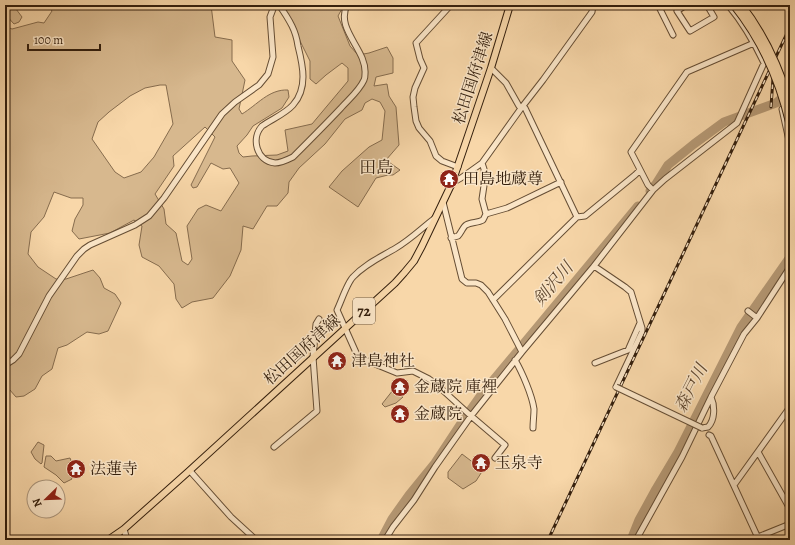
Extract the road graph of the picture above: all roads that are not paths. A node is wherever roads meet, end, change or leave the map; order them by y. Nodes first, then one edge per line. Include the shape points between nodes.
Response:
1 (277, 5) edge
2 (347, 5) edge
3 (452, 5) edge
4 (510, 5) edge
5 (593, 5) edge
6 (658, 5) edge
7 (686, 5) edge
8 (728, 5) edge
9 (734, 5) edge
10 (741, 5) edge
11 (709, 6) edge
12 (673, 35) dead end
13 (754, 42) junction
14 (491, 68) junction
15 (790, 102) edge
16 (522, 107) junction
17 (790, 124) edge
18 (790, 145) edge
19 (482, 164) junction
20 (458, 167) junction
21 (640, 170) junction
22 (561, 182) junction
23 (452, 183) junction
24 (653, 190) junction
25 (443, 202) junction
26 (486, 214) junction
27 (437, 216) junction
28 (578, 217) junction
29 (451, 238) junction
30 (594, 266) junction
31 (790, 267) edge
32 (493, 300) junction
33 (748, 311) dead end
34 (757, 318) junction
35 (319, 319) dead end
36 (640, 323) junction
37 (345, 328) junction
38 (522, 352) junction
39 (313, 357) junction
40 (515, 360) junction
41 (595, 363) dead end
42 (5, 365) edge
43 (712, 397) junction
44 (790, 407) edge
45 (471, 416) junction
46 (533, 428) dead end
47 (709, 435) dead end
48 (274, 447) dead end
49 (758, 452) junction
50 (495, 458) dead end
51 (190, 471) junction
52 (734, 485) junction
53 (790, 510) edge
54 (790, 524) edge
55 (124, 529) junction
56 (758, 539) edge
57 (108, 540) edge
58 (127, 540) edge
59 (256, 540) edge
60 (385, 540) edge
61 (636, 540) edge

1 - 2 street via 292,26 304,76 302,90 293,105 262,126 256,137 256,146 260,154 274,163 293,157 356,92 365,79 366,68 345,25
1 - 42 street via 270,17 273,57 268,74 259,85 222,114 149,216 90,245 77,256 49,296 19,354
3 - 20 street via 416,43 424,68 413,97 416,121 430,141 436,156 442,162
4 - 14 main road, 松田国府津線 / 72
5 - 16 street via 592,12
6 - 12 street
7 - 11 street via 677,11 690,32 714,17
8 - 13 street
9 - 17 highway, bridge via 769,61
10 - 15 highway, bridge via 771,53
13 - 21 street via 687,72 631,152
13 - 24 street via 764,63 737,123
14 - 16 street via 506,83
14 - 20 main road, 松田国府津線 / 72
15 - 18 street via 782,109
16 - 19 street
16 - 22 street via 525,108
19 - 23 street
19 - 26 street via 485,179 482,199
20 - 23 main road, 松田国府津線 / 72
21 - 24 street
21 - 28 street via 585,216
22 - 26 street via 507,208
22 - 28 street
23 - 25 main road, 松田国府津線 / 72
24 - 30 street
25 - 27 main road, 松田国府津線 / 72
25 - 29 street
26 - 29 street via 484,220 466,225 458,236
27 - 37 main road, 松田国府津線 / 72 via 414,261
27 - 37 street via 396,249 368,264 353,276 337,310
28 - 32 street
29 - 32 street via 462,279 467,283 481,285
30 - 36 street via 631,292
30 - 38 street
31 - 34 street
32 - 38 street
33 - 34 street
34 - 43 street via 744,334
35 - 39 street via 316,324
36 - 41 street via 628,350
36 - 43 street, bridge via 642,332 616,386 702,428 708,427 712,421
37 - 39 main road, 松田国府津線 / 72
37 - 45 street via 358,358 397,373 413,371 429,379
38 - 40 street
39 - 48 street via 317,411
39 - 51 main road, 松田国府津線 / 72
40 - 45 street
40 - 46 street via 530,393 534,409
43 - 61 street
44 - 49 street
45 - 50 street via 505,445
45 - 60 street
47 - 52 street
49 - 52 street
49 - 53 street
51 - 55 main road, 松田国府津線 / 72
51 - 59 street via 231,517
52 - 56 street
54 - 56 street
55 - 57 main road, 松田国府津線 / 72
55 - 58 street

